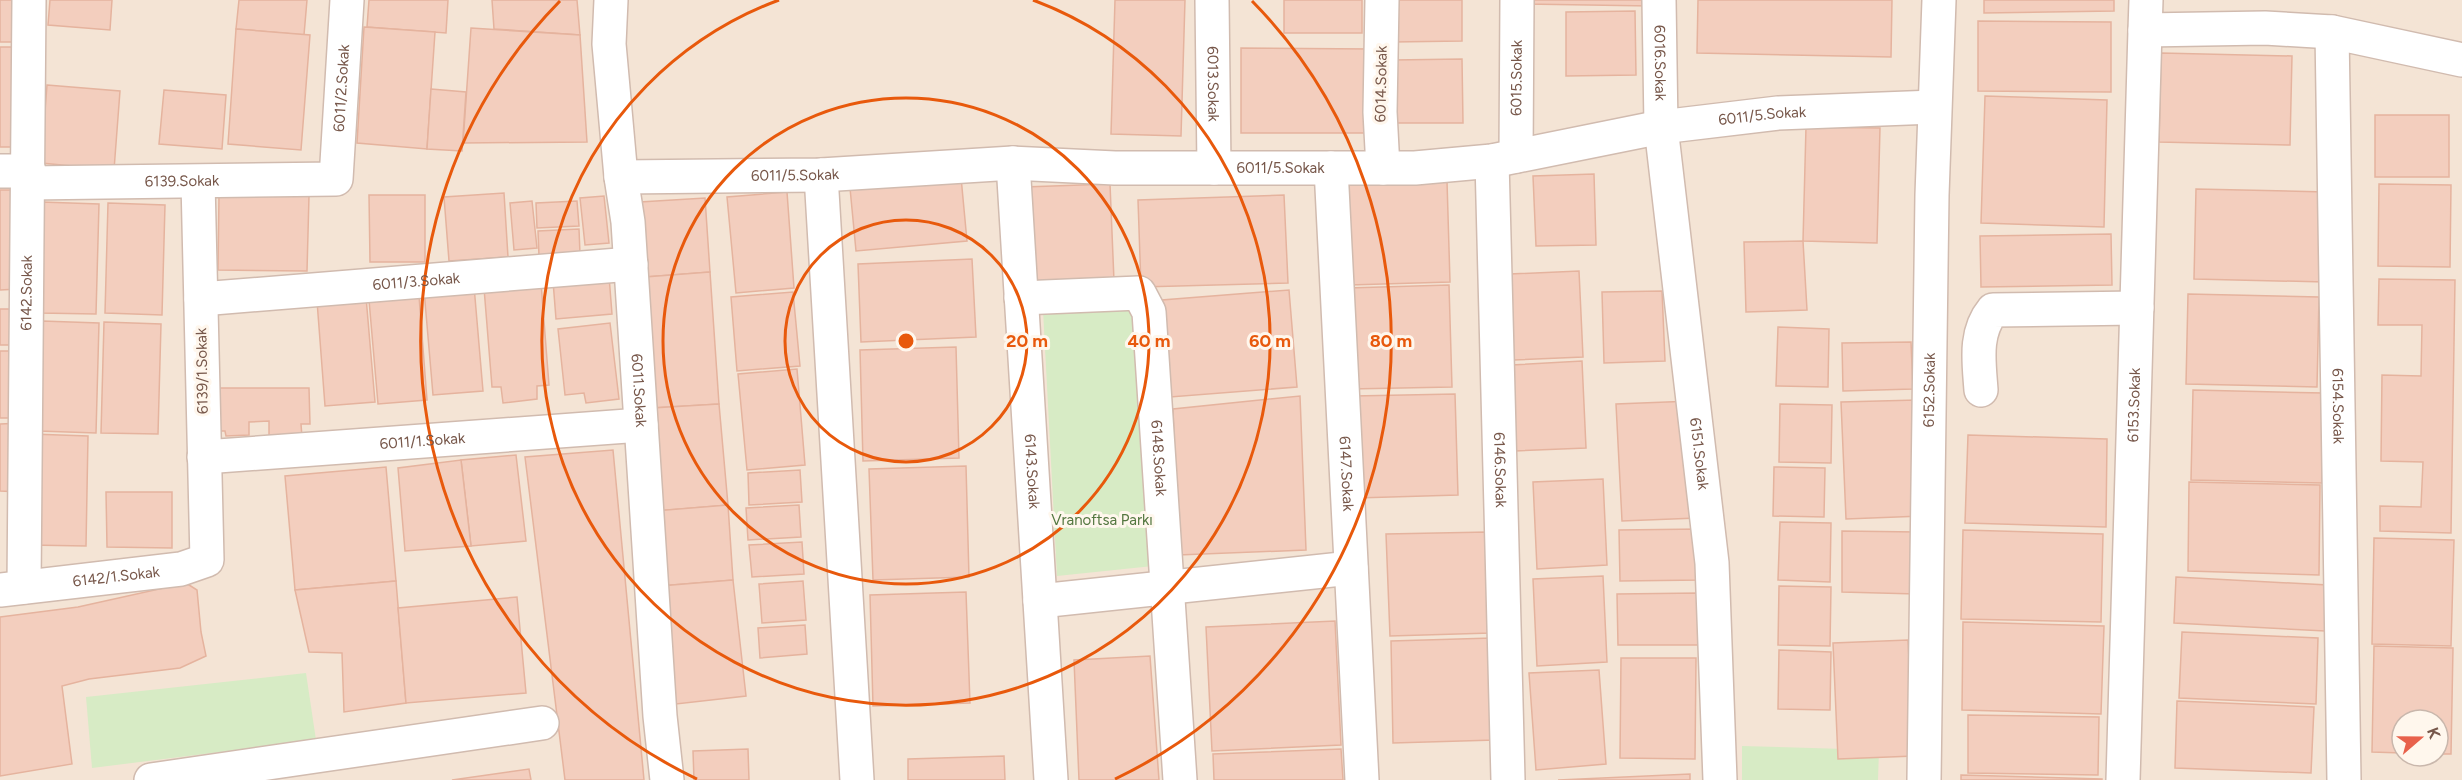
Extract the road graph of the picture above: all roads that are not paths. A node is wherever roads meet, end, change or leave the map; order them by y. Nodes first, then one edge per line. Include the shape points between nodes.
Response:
1 (29, 0) edge
2 (347, 0) edge
3 (610, 0) edge
4 (1212, 0) edge
5 (1382, 0) edge
6 (1516, 0) edge
7 (1659, 0) edge
8 (1939, 0) edge
9 (2145, 15) edge
10 (2332, 32) junction
11 (2462, 60) edge
12 (1934, 107) junction
13 (1661, 127) junction
14 (1504, 158) junction
15 (1013, 163) junction
16 (1215, 168) junction
17 (1331, 168) junction
18 (1383, 168) junction
19 (19, 175) edge
20 (821, 175) junction
21 (621, 177) junction
22 (336, 179) joint
23 (198, 182) junction
24 (631, 264) junction
25 (1022, 298) junction
26 (201, 299) junction
27 (2137, 308) junction
28 (1981, 390) dead end
29 (641, 425) junction
30 (204, 457) junction
31 (207, 560) joint
32 (1351, 568) junction
33 (1169, 588) junction
34 (12, 589) edge
35 (1040, 601) junction
36 (542, 723) dead end
37 (151, 780) edge
38 (668, 780) edge
39 (857, 780) edge
40 (1051, 780) edge
41 (1180, 780) edge
42 (1362, 780) edge
43 (1508, 780) edge
44 (1720, 780) edge
45 (1924, 780) edge
46 (2123, 780) edge
47 (2331, 780) edge
48 (2344, 780) edge
49 (2367, 780) edge

1 - 19 street, 6142.Sokak
2 - 22 street, 6011/2.Sokak
3 - 21 street, 6011.Sokak via 609,44
4 - 16 street, 6013.Sokak
5 - 18 street, 6014.Sokak
6 - 14 street, 6015.Sokak
7 - 13 street, 6016.Sokak
8 - 12 street, 6152.Sokak
9 - 10 street, 6153.Sokak
9 - 27 street, 6153.Sokak
10 - 11 street, 6153.Sokak
10 - 48 street, 6154.Sokak
12 - 13 street, 6011/5.Sokak via 1778,113
12 - 45 street, 6152.Sokak
13 - 14 street, 6011/5.Sokak
13 - 44 street, 6151.Sokak via 1712,564
14 - 18 street, 6011/5.Sokak
14 - 43 street, 6146.Sokak
15 - 16 street, 6011/5.Sokak
15 - 20 street, 6011/5.Sokak
15 - 25 street, 6143.Sokak
16 - 17 street, 6011/5.Sokak
17 - 18 street, 6011/5.Sokak
17 - 32 street, 6147.Sokak
19 - 23 street, 6139.Sokak
19 - 34 street, 6142.Sokak
20 - 21 street, 6011/5.Sokak
20 - 39 street
21 - 24 street, 6011.Sokak
22 - 23 street, 6139.Sokak
23 - 26 street, 6139/1.Sokak
24 - 26 street, 6011/3.Sokak
24 - 29 street, 6011.Sokak
25 - 33 street, 6148.Sokak via 1139,293 1149,312
25 - 35 street, 6143.Sokak
26 - 30 street, 6139/1.Sokak
27 - 28 street via 1993,310 1984,320 1979,339
27 - 46 street, 6153.Sokak
29 - 30 street, 6011/1.Sokak
29 - 38 street, 6011.Sokak via 660,716
30 - 31 street, 6139/1.Sokak
31 - 34 street, 6142/1.Sokak via 181,569
32 - 33 street
32 - 42 street, 6147.Sokak
33 - 35 street
33 - 41 street, 6148.Sokak
35 - 40 street, 6143.Sokak
36 - 37 street
47 - 48 street
48 - 49 street

